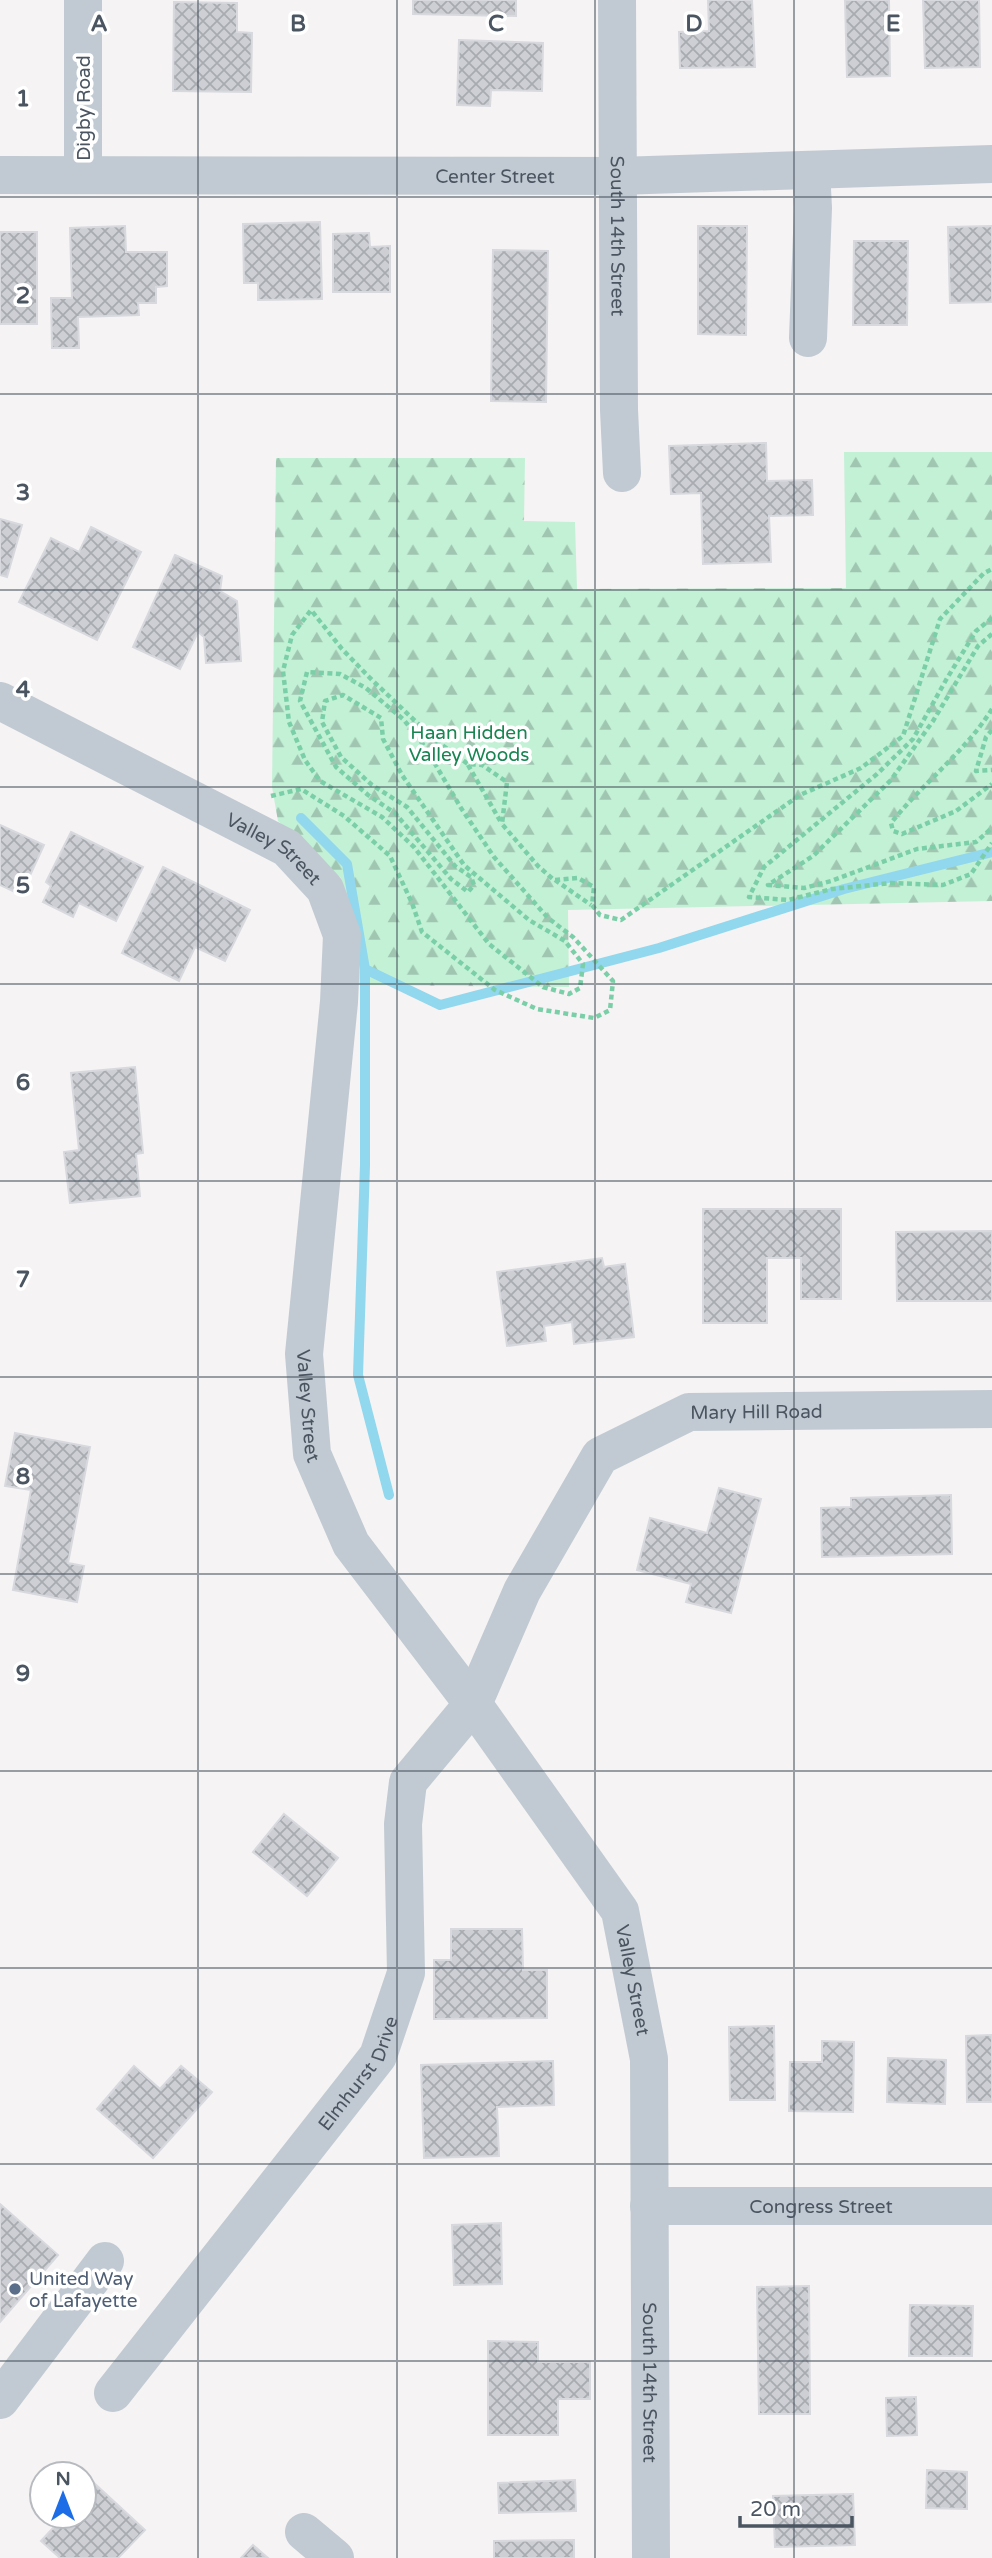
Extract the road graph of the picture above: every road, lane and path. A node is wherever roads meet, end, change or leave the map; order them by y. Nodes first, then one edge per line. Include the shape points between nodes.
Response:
1 (83, 0) edge
2 (617, 0) edge
3 (992, 164) edge
4 (811, 170) junction
5 (83, 174) junction
6 (0, 175) edge
7 (618, 176) junction
8 (808, 338) dead end
9 (622, 472) dead end
10 (992, 569) edge
11 (992, 618) edge
12 (992, 634) edge
13 (0, 702) edge
14 (992, 709) edge
15 (992, 730) edge
16 (467, 764) junction
17 (992, 770) edge
18 (992, 784) edge
19 (261, 797) dead end
20 (502, 824) junction
21 (992, 828) edge
22 (992, 843) edge
23 (554, 880) junction
24 (592, 905) junction
25 (992, 1409) edge
26 (473, 1704) junction
27 (649, 2206) junction
28 (992, 2207) edge
29 (105, 2261) dead end
30 (113, 2393) dead end
31 (0, 2400) edge
32 (304, 2532) dead end
33 (335, 2558) edge
34 (651, 2558) edge

1 - 5 street, Digby Road
2 - 7 street, South 14th Street
3 - 4 street, Center Street
4 - 7 street, Center Street
4 - 8 street
5 - 6 street, Center Street
5 - 7 street, Center Street
7 - 9 street, South 14th Street
10 - 24 path via 940,619 903,736 862,768 800,795 621,920 600,915
11 - 22 path via 976,631 913,739 764,867 749,897 788,900 832,889 891,883 943,886 971,874
12 - 21 path via 978,646 891,780 813,856 768,886 804,888 917,849 976,842
13 - 26 street, Valley Street via 287,848 325,889 342,935 304,1354 312,1454 351,1545
14 - 18 path via 949,762 908,802 891,823 893,831 902,834 956,811
15 - 17 path via 976,771
16 - 19 path via 370,678 311,610 292,635 283,671 289,722 305,760 320,781 382,817 414,847 489,944 543,987 569,994 580,988 583,964 565,941 529,920 464,865 402,775 383,739 381,718 343,695 325,701 322,722 341,757 372,785 407,807 455,866 471,877 474,886 468,892 451,878 395,813 336,767 300,701 307,672 340,674 366,688 404,720 494,858 613,981 610,1010 594,1018 537,1009 495,990 422,932 390,856 344,816 301,789
16 - 20 path
16 - 20 path via 482,765 508,782
20 - 23 path
23 - 24 path
23 - 24 path via 578,878 594,887
25 - 26 street, Mary Hill Road via 689,1412 600,1456 522,1591
26 - 27 street, Valley Street via 620,1911 649,2059
26 - 30 street, Elmhurst Drive via 408,1782 403,1824 406,1973 378,2056
27 - 28 street, Congress Street
27 - 34 street, South 14th Street
29 - 31 street
32 - 33 street

